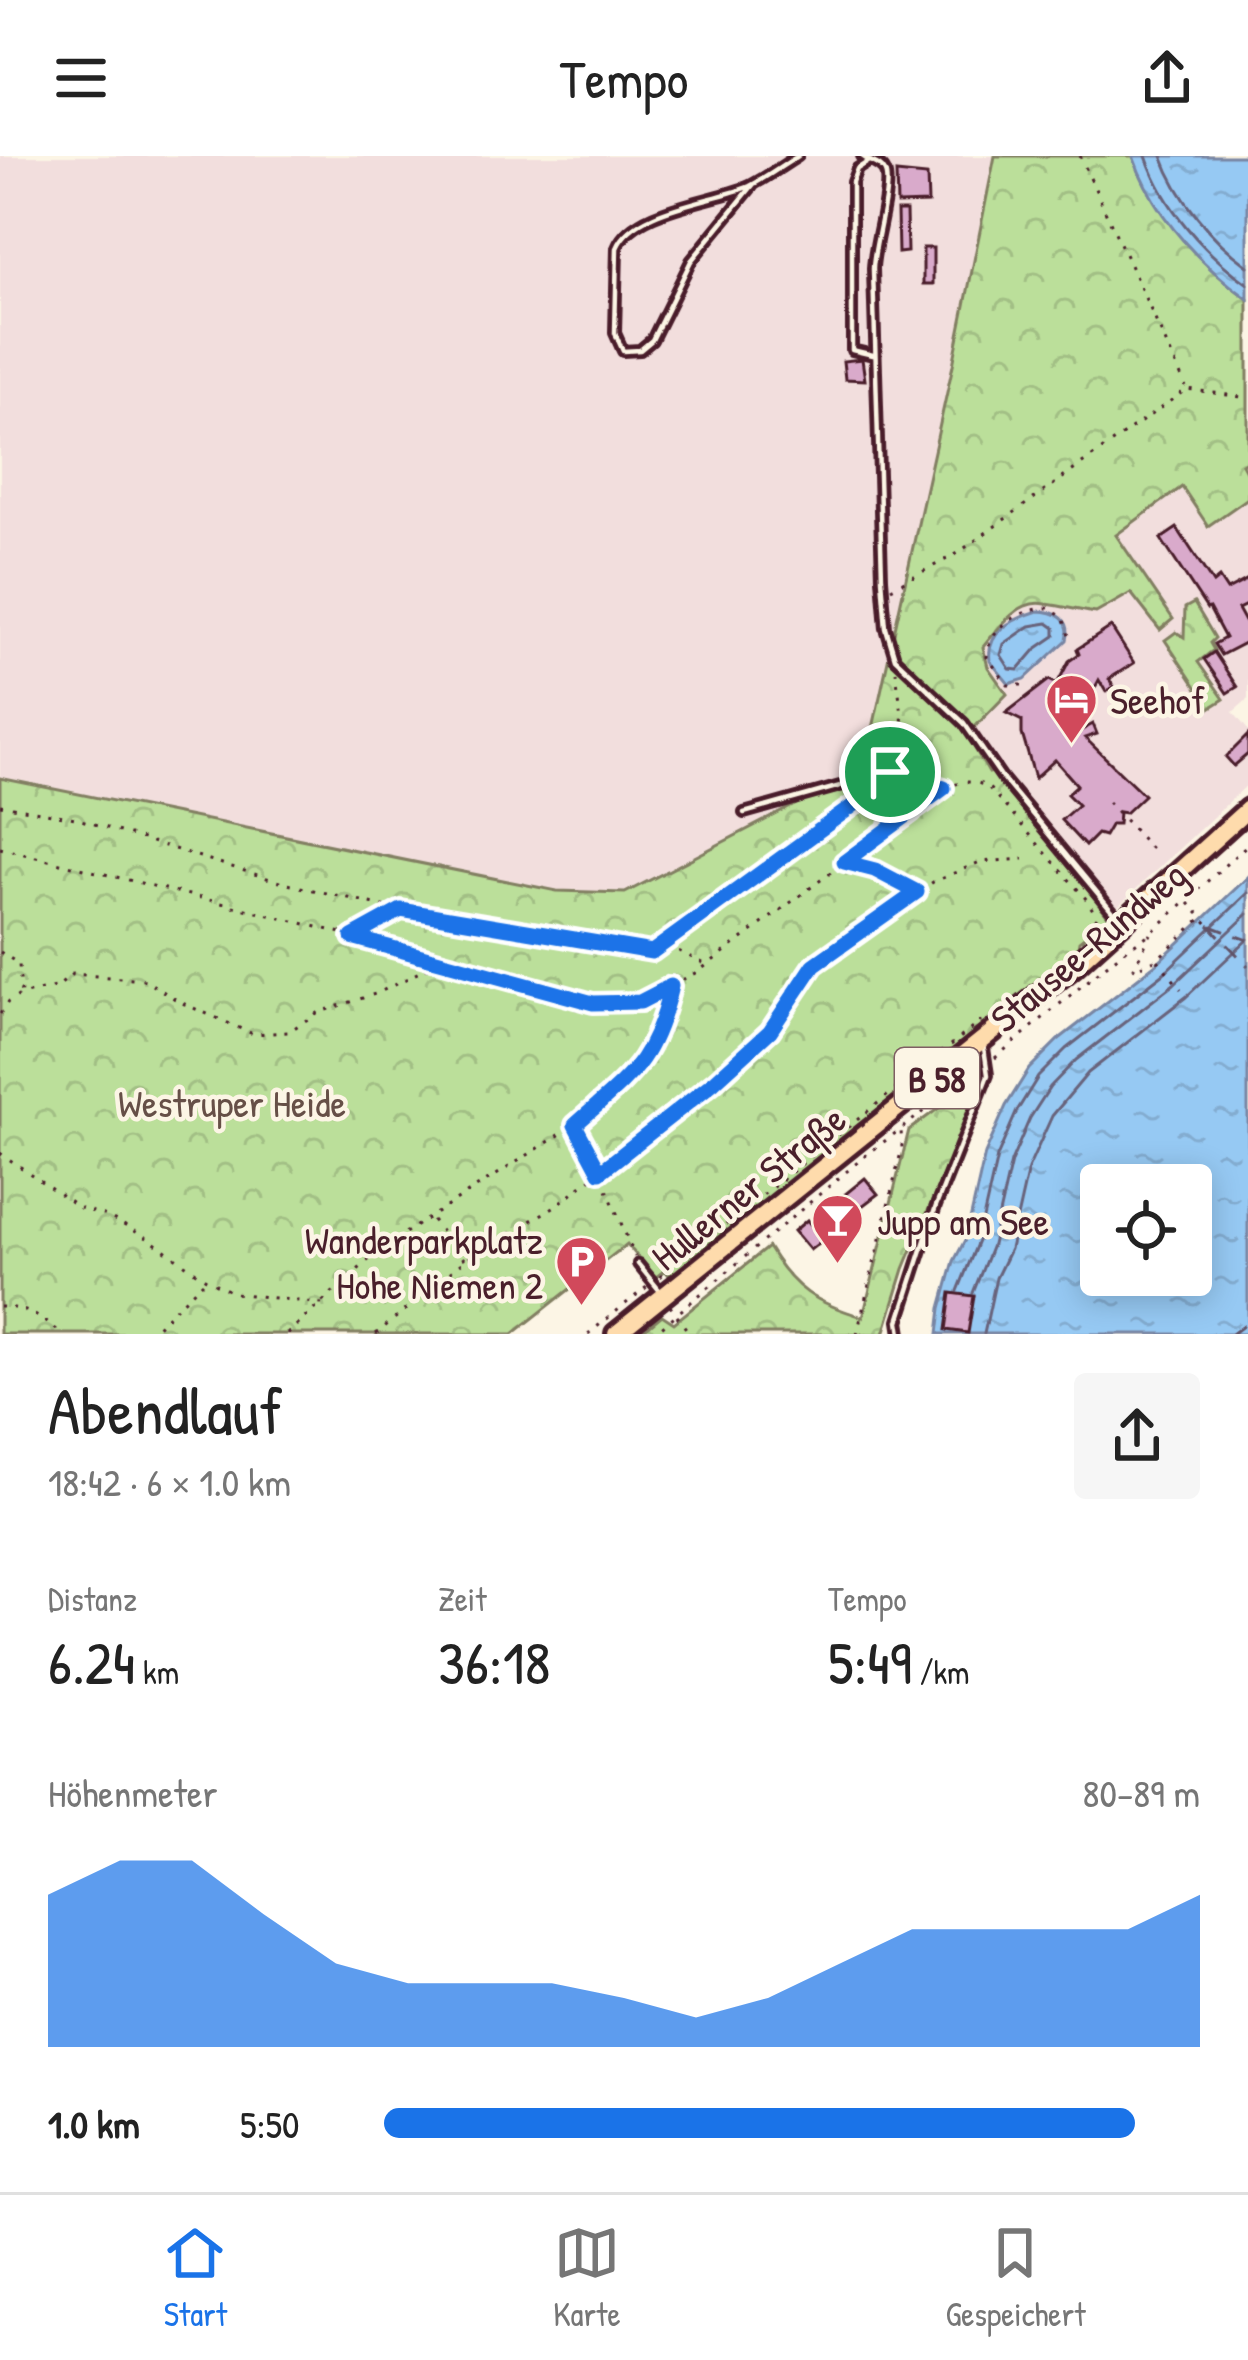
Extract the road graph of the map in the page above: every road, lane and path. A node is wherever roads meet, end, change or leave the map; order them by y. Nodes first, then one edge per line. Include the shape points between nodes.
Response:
1 (798, 156) edge
2 (1080, 156) edge
3 (865, 159) edge
4 (753, 184) junction
5 (874, 356) junction
6 (1187, 389) junction
7 (1248, 398) edge
8 (883, 590) junction
9 (1071, 642) dead end
10 (895, 658) junction
11 (1022, 685) dead end
12 (890, 772) junction
13 (944, 788) junction
14 (1108, 802) dead end
15 (0, 805) edge
16 (1248, 809) edge
17 (744, 813) dead end
18 (1248, 844) edge
19 (0, 848) edge
20 (1154, 852) dead end
21 (1024, 859) dead end
22 (844, 862) junction
23 (1183, 881) dead end
24 (917, 892) junction
25 (1196, 895) junction
26 (1188, 902) junction
27 (401, 910) junction
28 (1202, 918) junction
29 (1123, 923) junction
30 (1209, 925) dead end
31 (1151, 933) junction
32 (352, 937) junction
33 (1088, 940) dead end
34 (666, 945) junction
35 (0, 952) edge
36 (1156, 959) junction
37 (441, 961) junction
38 (707, 965) junction
39 (671, 986) junction
40 (1181, 989) dead end
41 (21, 995) junction
42 (0, 1014) edge
43 (988, 1016) dead end
44 (981, 1043) junction
45 (988, 1063) junction
46 (896, 1122) junction
47 (575, 1125) junction
48 (0, 1153) edge
49 (600, 1172) junction
50 (430, 1217) junction
51 (465, 1261) junction
52 (638, 1264) joint
53 (206, 1280) junction
54 (658, 1289) junction
55 (323, 1304) junction
56 (0, 1306) edge
57 (676, 1315) junction
58 (62, 1334) edge
59 (149, 1334) edge
60 (287, 1334) edge
61 (376, 1334) edge
62 (589, 1334) edge
63 (616, 1334) edge
64 (653, 1334) edge
65 (690, 1334) edge
66 (857, 1334) edge
67 (901, 1334) edge

1 - 4 lane
2 - 6 path
3 - 5 lane via 886,178 873,243
3 - 5 lane via 852,182 852,350
4 - 4 lane via 691,261 652,340 623,351 615,333 621,238 652,217
5 - 8 lane
6 - 7 path
6 - 8 path via 955,555
8 - 10 lane
9 - 11 path via 1063,617 1048,608 1004,624 987,657 1008,685
10 - 12 path via 902,748
10 - 29 lane via 964,723
12 - 13 path
12 - 17 lane
12 - 34 path
13 - 22 path
13 - 33 path via 964,781 989,788 1088,900 1096,917
14 - 20 path
15 - 27 path via 75,818
16 - 29 main road, Hullerner Straße / B 58
18 - 25 path, Stausee-Rundweg
19 - 32 path
21 - 24 path via 980,862
22 - 24 path
22 - 38 path
23 - 25 path
24 - 49 path via 814,965 770,1031
25 - 26 path, Stausee-Rundweg
26 - 28 path
26 - 31 path, Stausee-Rundweg
27 - 32 path
27 - 34 path via 632,951
28 - 30 path
28 - 36 path
29 - 44 main road, Hullerner Straße / B 58
31 - 36 path via 1133,969
31 - 45 path, Stausee-Rundweg
32 - 37 path
34 - 38 path
35 - 41 path via 19,964
36 - 40 path
37 - 39 path via 593,1003 640,1002
37 - 41 path via 288,1032 253,1034 145,980 117,976 71,974 58,986
38 - 39 path
39 - 47 path via 650,1053
41 - 42 path
43 - 54 path
44 - 45 lane
44 - 46 main road, Hullerner Straße / B 58
45 - 46 path, Stausee-Rundweg
45 - 67 lane
46 - 54 main road, Hullerner Straße / B 58
46 - 57 path, Stausee-Rundweg
46 - 66 path via 902,1148
47 - 49 path
47 - 50 path
48 - 53 path
49 - 51 path
49 - 52 path
50 - 51 path
50 - 55 path via 383,1247
51 - 61 path
52 - 54 lane
53 - 55 path via 234,1293
53 - 59 path
54 - 62 path
54 - 63 main road, Hullerner Straße / B 58
55 - 60 path
56 - 58 path via 38,1315
57 - 64 path, Stausee-Rundweg
57 - 65 path

